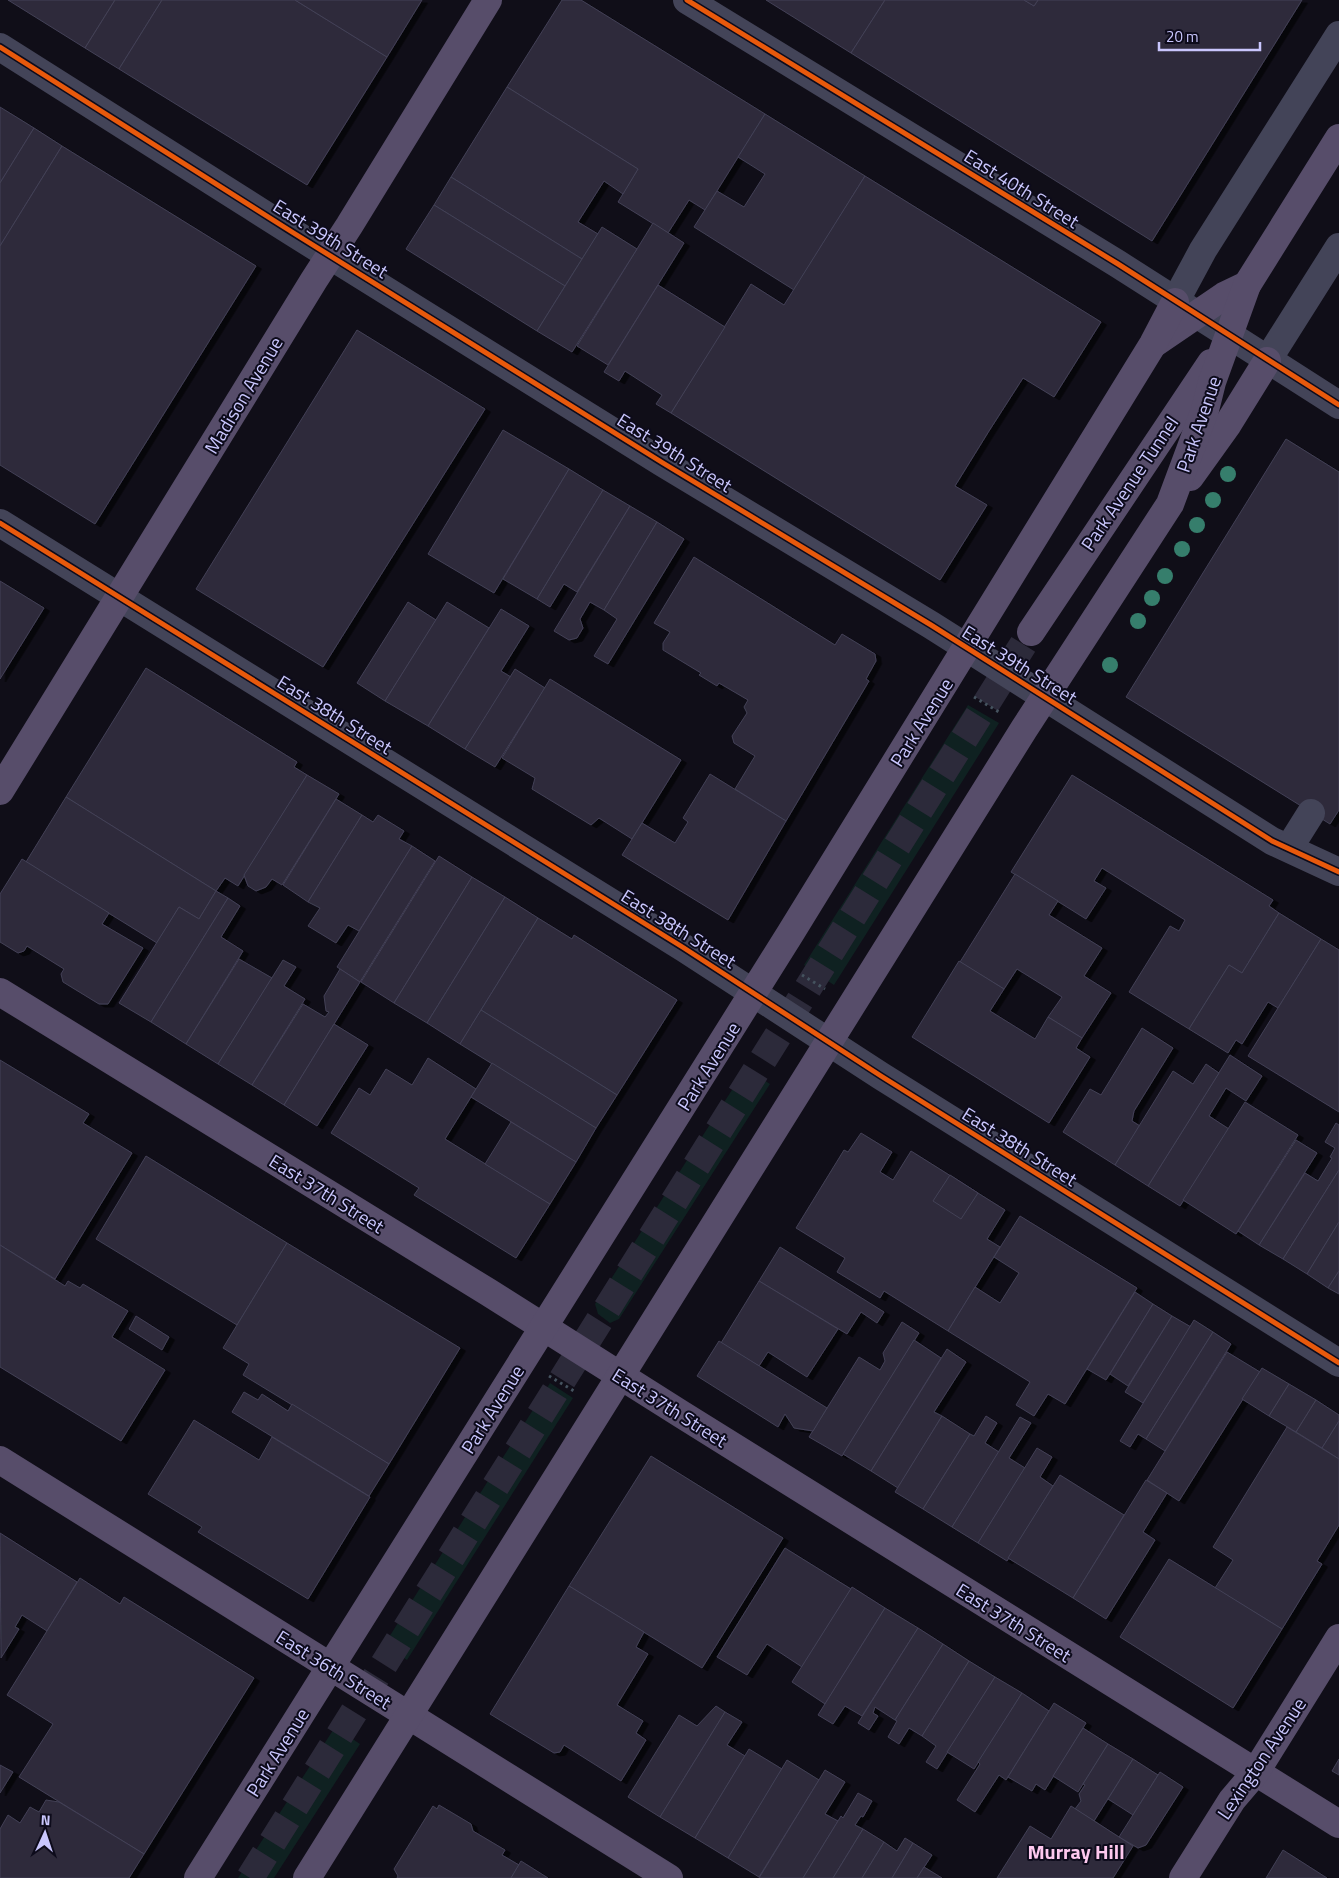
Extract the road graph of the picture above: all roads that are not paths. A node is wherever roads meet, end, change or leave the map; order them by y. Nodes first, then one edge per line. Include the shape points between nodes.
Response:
1 (488, 0) edge
2 (688, 0) edge
3 (1339, 35) edge
4 (0, 48) edge
5 (1339, 138) edge
6 (1339, 247) edge
7 (330, 255) junction
8 (1246, 284) junction
9 (1186, 308) junction
10 (1229, 336) junction
11 (1268, 361) junction
12 (1339, 405) edge
13 (1170, 504) junction
14 (0, 523) edge
15 (120, 597) junction
16 (1031, 632) tunnel mouth
17 (967, 648) junction
18 (1045, 698) junction
19 (0, 791) edge
20 (1311, 813) dead end
21 (1289, 848) junction
22 (1339, 872) edge
23 (0, 992) edge
24 (753, 993) junction
25 (828, 1043) junction
26 (543, 1327) junction
27 (1339, 1362) edge
28 (619, 1375) junction
29 (0, 1460) edge
30 (1339, 1638) edge
31 (331, 1666) junction
32 (408, 1714) junction
33 (1256, 1772) junction
34 (1339, 1824) edge
35 (198, 1878) edge
36 (307, 1878) edge
37 (669, 1878) edge
38 (1183, 1878) edge

1 - 7 main road, Madison Avenue
2 - 9 street, East 40th Street
3 - 9 street, Park Avenue via 1203,250
4 - 7 street, East 39th Street
5 - 8 main road, Park Avenue
6 - 11 street
7 - 15 main road, Madison Avenue
7 - 17 street, East 39th Street
8 - 9 main road, Park Avenue via 1224,296
8 - 10 main road, Park Avenue
9 - 10 street, East 40th Street
9 - 17 main road, Park Avenue via 1153,344
10 - 11 street, East 40th Street
10 - 13 main road, Park Avenue
10 - 16 main road, Park Avenue Tunnel
11 - 12 street, East 40th Street
11 - 13 main road via 1228,424
13 - 18 main road, Park Avenue
14 - 15 street, East 38th Street
15 - 19 main road, Madison Avenue
15 - 24 street, East 38th Street
17 - 18 street, East 39th Street
17 - 24 main road, Park Avenue
18 - 21 street, East 39th Street via 1272,841
18 - 25 main road, Park Avenue
20 - 21 street
21 - 22 street, East 39th Street
23 - 26 main road, East 37th Street
24 - 25 street, East 38th Street
24 - 26 main road, Park Avenue
25 - 27 street, East 38th Street
25 - 28 main road, Park Avenue
26 - 28 main road, East 37th Street
26 - 31 main road, Park Avenue
28 - 32 main road, Park Avenue
28 - 33 main road, East 37th Street
29 - 31 main road, East 36th Street
30 - 33 main road, Lexington Avenue
31 - 32 main road, East 36th Street
31 - 35 main road, Park Avenue
32 - 36 main road, Park Avenue
32 - 37 main road, East 36th Street
33 - 34 main road, East 37th Street
33 - 38 main road, Lexington Avenue via 1232,1800

